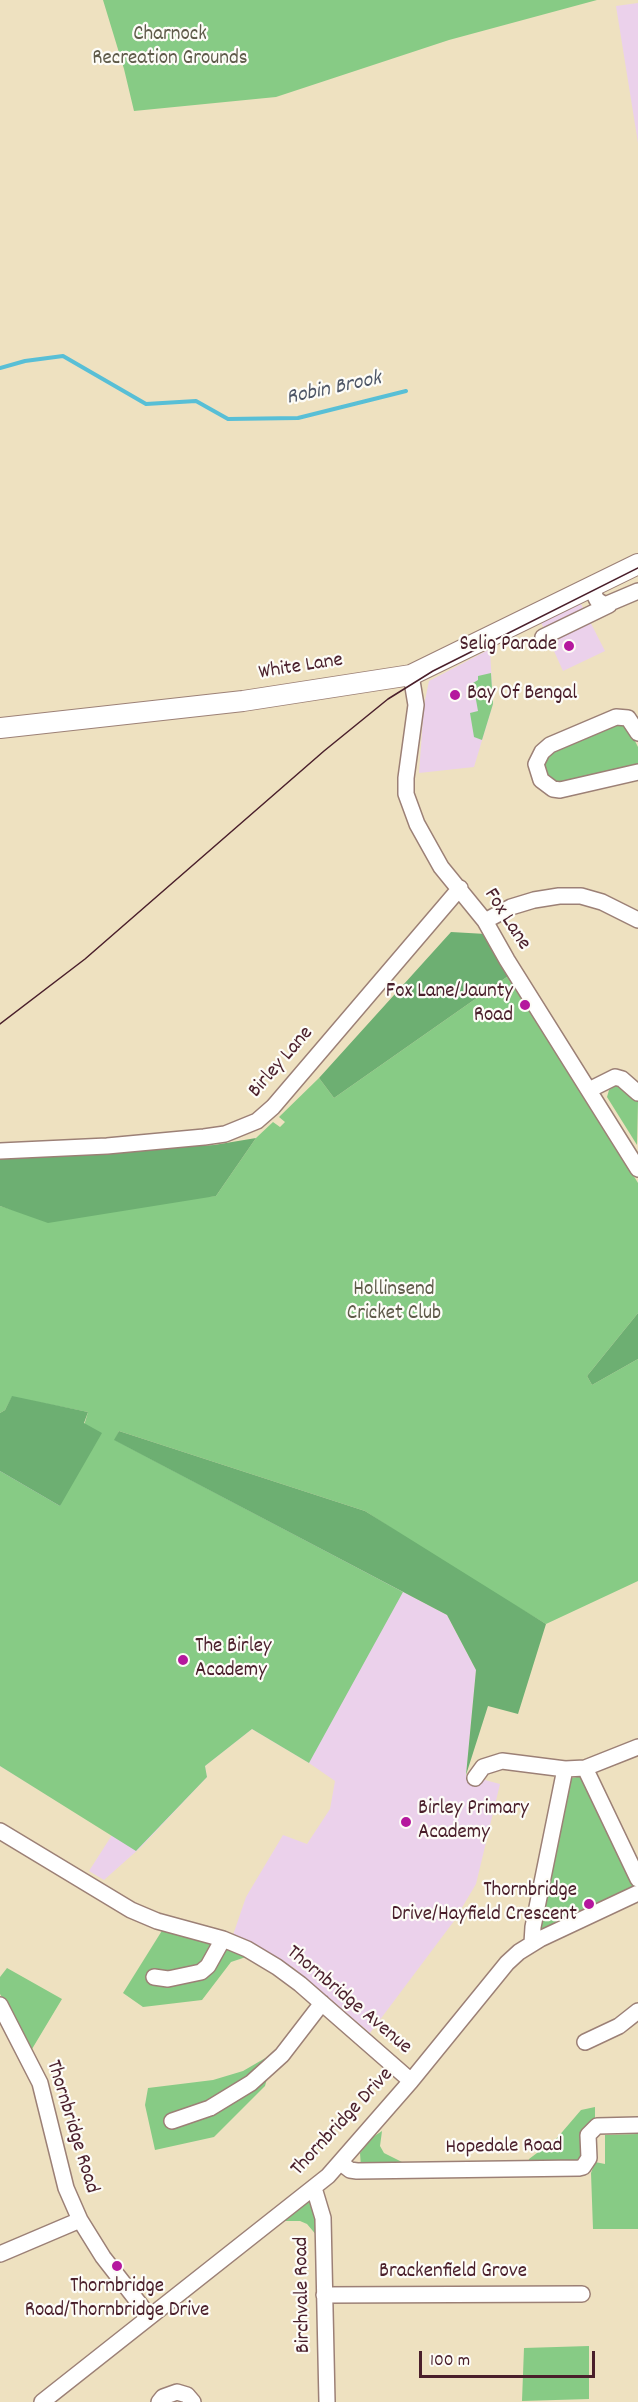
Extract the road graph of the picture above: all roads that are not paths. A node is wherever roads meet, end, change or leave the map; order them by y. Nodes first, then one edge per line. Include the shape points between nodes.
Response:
1 (638, 564) edge
2 (590, 586) junction
3 (638, 591) edge
4 (609, 605) junction
5 (543, 637) dead end
6 (411, 675) junction
7 (0, 728) edge
8 (638, 733) edge
9 (638, 772) edge
10 (460, 888) junction
11 (485, 921) junction
12 (638, 921) edge
13 (589, 1090) junction
14 (638, 1093) edge
15 (0, 1151) edge
16 (638, 1169) edge
17 (638, 1747) edge
18 (585, 1768) junction
19 (565, 1769) junction
20 (475, 1778) dead end
21 (0, 1831) edge
22 (638, 1879) edge
23 (638, 1893) edge
24 (223, 1939) junction
25 (532, 1943) junction
26 (154, 1977) dead end
27 (322, 2003) junction
28 (0, 2005) edge
29 (638, 2011) edge
30 (585, 2042) dead end
31 (411, 2081) junction
32 (172, 2121) dead end
33 (638, 2125) edge
34 (341, 2163) junction
35 (314, 2188) junction
36 (80, 2220) junction
37 (0, 2254) edge
38 (582, 2294) dead end
39 (324, 2295) junction
40 (149, 2316) junction
41 (42, 2402) edge
42 (159, 2402) edge
43 (193, 2402) edge
44 (327, 2402) edge

1 - 2 main road, White Lane
2 - 4 street via 600,603
2 - 6 main road, White Lane
3 - 4 street
4 - 5 street
6 - 7 main road, White Lane via 243,701
6 - 10 street, Fox Lane via 416,705 406,794 417,824 441,867
8 - 9 street via 628,718 616,717 550,745 536,764 541,780 560,790
10 - 11 street, Fox Lane
10 - 15 street, Birley Lane via 257,1121 231,1132 204,1137
11 - 12 street via 511,907 559,896 581,896 602,902
11 - 13 street, Fox Lane
13 - 14 street via 615,1077
13 - 16 street, Fox Lane
17 - 18 street
18 - 19 street
18 - 22 street
19 - 20 street via 502,1761 483,1767
19 - 25 street
21 - 24 street, Thornbridge Avenue via 131,1910
23 - 25 street, Thornbridge Drive
24 - 26 street via 201,1972 168,1979
24 - 27 street, Thornbridge Avenue via 277,1967
25 - 31 street, Thornbridge Drive via 507,1964
27 - 31 street, Thornbridge Avenue
27 - 32 street via 282,2055 251,2084 210,2108
28 - 36 street, Thornbridge Road via 40,2083 66,2188
29 - 30 street via 619,2026
31 - 34 street, Thornbridge Drive
33 - 34 street, Hopedale Road via 597,2126 588,2135 589,2158 579,2168 357,2171
34 - 35 street, Thornbridge Drive
35 - 39 street, Birchvale Road via 323,2218
35 - 40 street, Thornbridge Drive
36 - 37 street
36 - 40 street, Thornbridge Road
38 - 39 street, Brackenfield Grove
39 - 44 street, Birchvale Road
40 - 41 street, Thornbridge Drive
42 - 43 street via 177,2392

